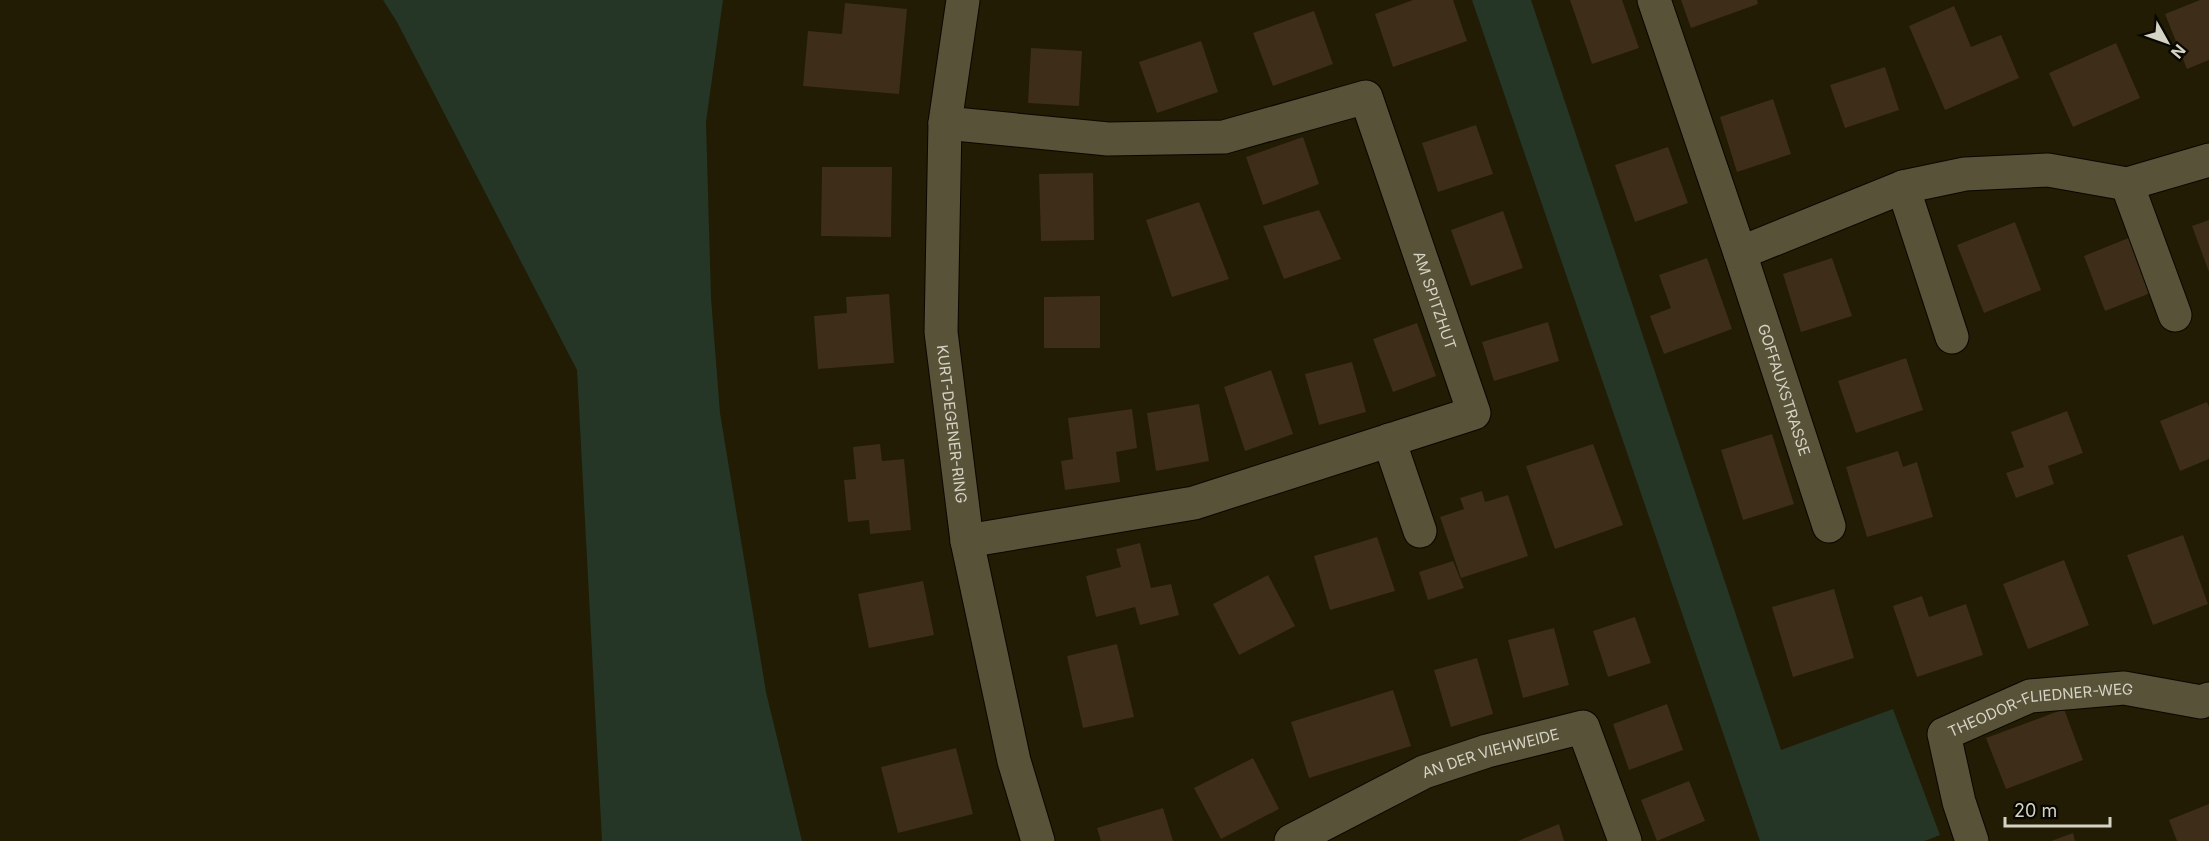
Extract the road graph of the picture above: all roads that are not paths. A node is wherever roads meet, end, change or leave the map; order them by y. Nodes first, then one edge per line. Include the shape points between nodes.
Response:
1 (963, 0) edge
2 (1654, 0) edge
3 (945, 123) junction
4 (2209, 160) edge
5 (2127, 184) junction
6 (1903, 187) junction
7 (1740, 253) junction
8 (2175, 315) dead end
9 (1952, 337) dead end
10 (1389, 440) junction
11 (1829, 526) dead end
12 (1420, 531) dead end
13 (967, 541) junction
14 (2209, 699) edge
15 (1038, 841) edge
16 (1291, 841) edge
17 (1625, 841) edge
18 (1972, 841) edge

1 - 3 street, KURT-DEGENER-RING
2 - 7 street, GOFFAUXSTRASSE
3 - 10 street, AM SPITZHUT via 1108,139 1224,137 1366,97 1473,413
3 - 13 street, KURT-DEGENER-RING via 941,332
4 - 5 street
5 - 6 street via 2048,170 1965,174
5 - 8 street
6 - 7 street
6 - 9 street
7 - 11 street, GOFFAUXSTRASSE
10 - 12 street
10 - 13 street, AM SPITZHUT via 1194,503
13 - 15 street, KURT-DEGENER-RING via 1014,761
14 - 18 street, THEODOR-FLIEDNER-WEG via 2201,702 2124,688 2030,696 1944,734
16 - 17 street, AN DER VIEHWEIDE via 1424,772 1486,751 1583,727

